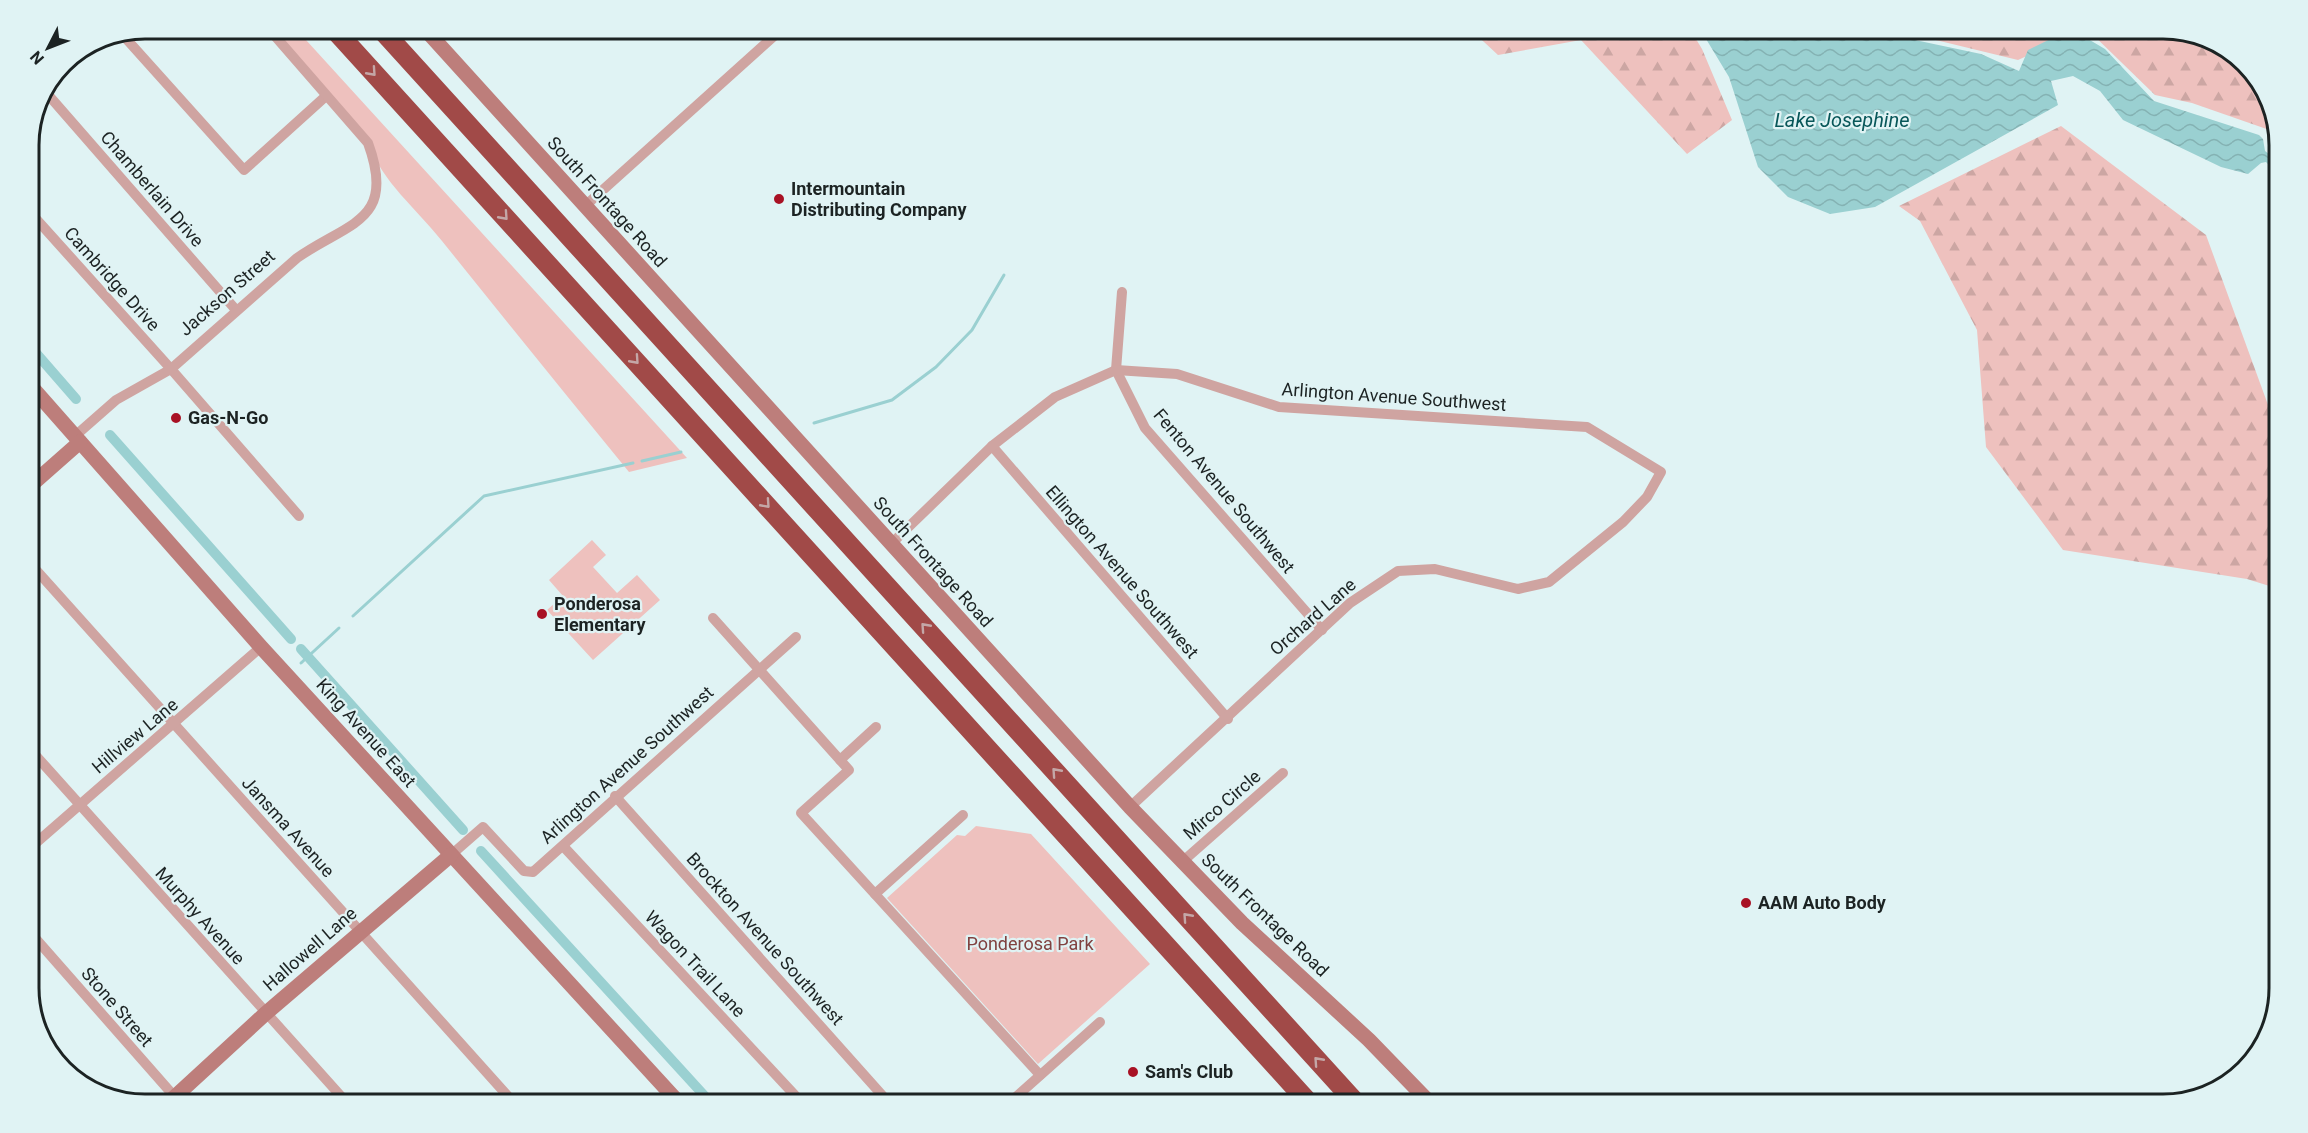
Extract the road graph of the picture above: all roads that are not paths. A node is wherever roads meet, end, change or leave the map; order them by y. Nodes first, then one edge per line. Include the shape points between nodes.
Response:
1 (277, 39) edge
2 (343, 39) edge
3 (390, 39) edge
4 (433, 39) edge
5 (771, 39) edge
6 (128, 40) edge
7 (326, 96) junction
8 (50, 97) edge
9 (585, 206) junction
10 (39, 222) edge
11 (1122, 292) dead end
12 (236, 310) junction
13 (171, 369) junction
14 (1116, 370) junction
15 (39, 395) edge
16 (77, 439) junction
17 (992, 446) junction
18 (1661, 472) joint
19 (39, 477) edge
20 (298, 516) dead end
21 (891, 544) junction
22 (39, 572) edge
23 (713, 618) dead end
24 (1322, 630) junction
25 (796, 637) dead end
26 (261, 647) junction
27 (758, 669) junction
28 (1228, 718) junction
29 (174, 725) junction
30 (876, 727) dead end
31 (39, 759) edge
32 (840, 760) junction
33 (1283, 773) dead end
34 (615, 796) junction
35 (79, 804) junction
36 (1130, 807) junction
37 (963, 815) dead end
38 (483, 827) joint
39 (39, 840) edge
40 (563, 846) junction
41 (451, 855) junction
42 (1182, 862) junction
43 (875, 894) junction
44 (360, 932) junction
45 (39, 944) edge
46 (265, 1014) junction
47 (1100, 1022) dead end
48 (1040, 1075) junction
49 (167, 1094) edge
50 (182, 1094) edge
51 (339, 1094) edge
52 (506, 1094) edge
53 (671, 1094) edge
54 (794, 1094) edge
55 (881, 1094) edge
56 (1019, 1094) edge
57 (1301, 1094) edge
58 (1348, 1094) edge
59 (1421, 1094) edge

1 - 7 street
2 -> 57 highway
58 -> 3 highway
4 - 9 main road, South Frontage Road
5 - 9 street
6 - 7 street via 244,170
7 - 12 street, Jackson Street via 368,143 376,165 377,189 371,206 356,225 315,245
8 - 12 street, Chamberlain Drive
9 - 21 main road, South Frontage Road
10 - 13 street, Cambridge Drive
11 - 14 street
12 - 13 street, Jackson Street
13 - 16 street, Jackson Street via 116,400
13 - 20 street, Cambridge Drive
14 - 17 street, Arlington Avenue Southwest via 1055,397
14 - 18 street, Arlington Avenue Southwest via 1177,374 1279,407 1587,427
14 - 24 street, Fenton Avenue Southwest via 1145,428
15 - 16 main road, King Avenue East
16 - 19 main road, Jackson Street
16 - 26 main road, King Avenue East
17 - 21 street, Arlington Avenue Southwest
17 - 28 street, Ellington Avenue Southwest
18 - 24 street, Orchard Lane via 1647,497 1623,522 1549,582 1518,589 1435,569 1398,571 1350,603
21 - 36 main road, South Frontage Road
22 - 29 street, Jansma Avenue
23 - 27 street
24 - 28 street, Orchard Lane
25 - 27 street, Arlington Avenue Southwest
26 - 29 street, Hillview Lane
26 - 41 main road, King Avenue East
27 - 32 street
27 - 34 street, Arlington Avenue Southwest
28 - 36 street, Orchard Lane
29 - 35 street, Hillview Lane
29 - 44 street, Jansma Avenue
30 - 32 street
31 - 35 street, Murphy Avenue
32 - 43 street via 849,770 801,813
33 - 42 street, Mirco Circle
34 - 40 street, Arlington Avenue Southwest
34 - 55 street, Brockton Avenue Southwest
35 - 39 street, Hillview Lane
35 - 46 street, Murphy Avenue
36 - 42 main road, South Frontage Road
37 - 43 street
38 - 40 street, Arlington Avenue Southwest via 524,871 533,872
38 - 41 street, Hallowell Lane
40 - 54 street, Wagon Trail Lane
41 - 44 main road, Hallowell Lane
41 - 53 main road, King Avenue East
42 - 59 main road, South Frontage Road
43 - 48 street
44 - 46 main road, Hallowell Lane
44 - 52 street, Jansma Avenue
45 - 49 street, Stone Street
46 - 50 main road, Hallowell Lane
46 - 51 street, Murphy Avenue
47 - 48 street
48 - 56 street

